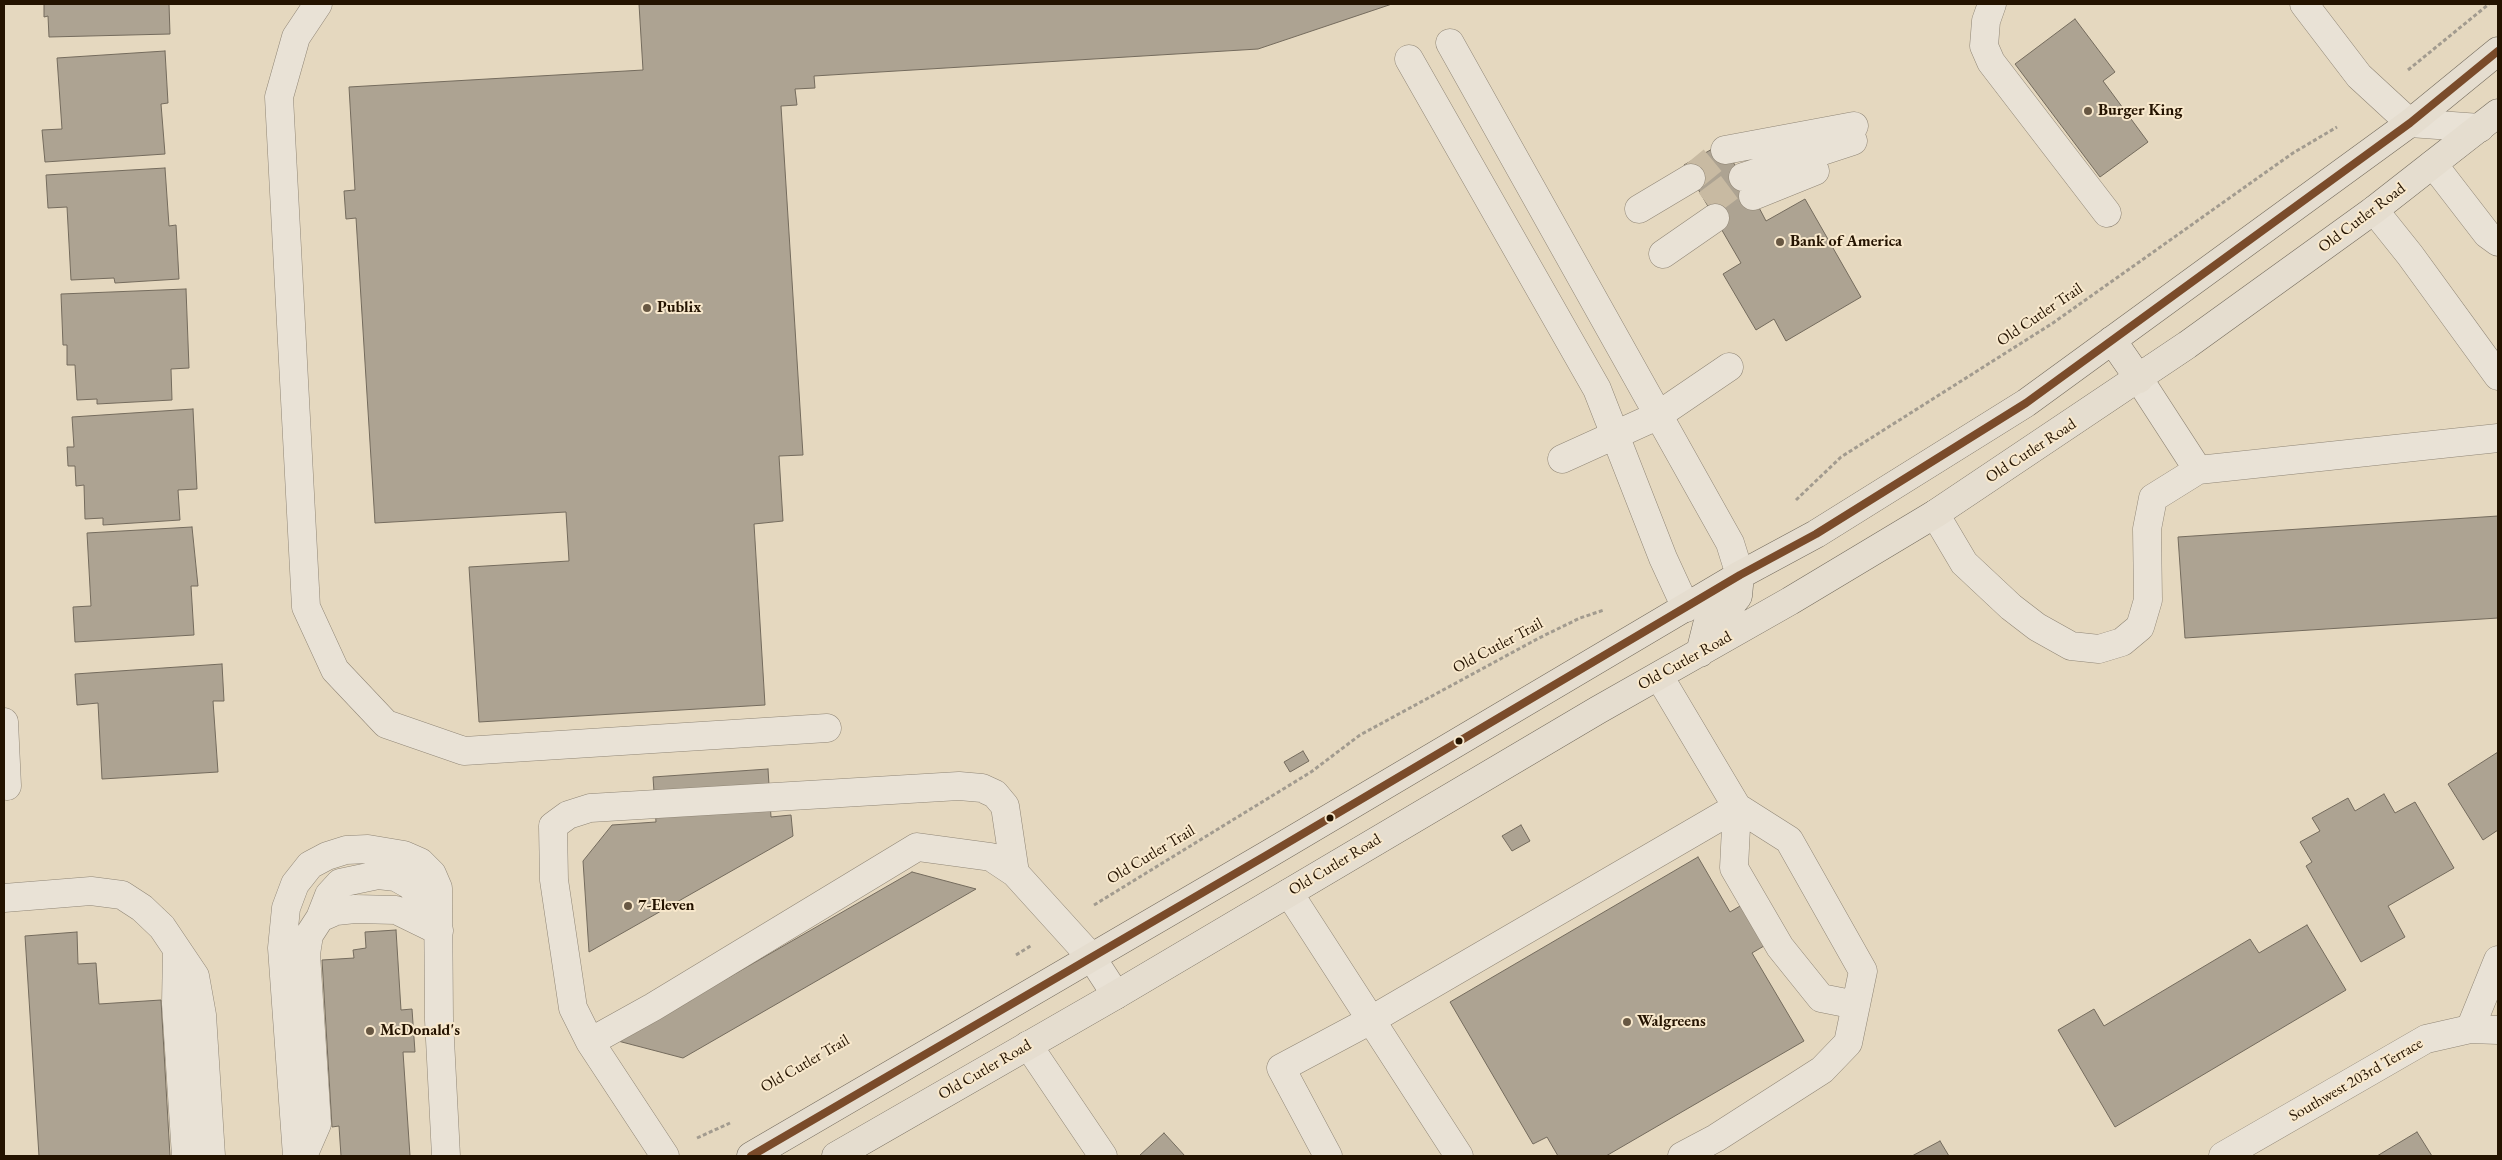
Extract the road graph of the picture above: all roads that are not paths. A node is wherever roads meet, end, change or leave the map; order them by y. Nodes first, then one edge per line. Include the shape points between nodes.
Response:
1 (318, 4) edge
2 (1992, 4) edge
3 (2304, 4) edge
4 (1450, 43) dead end
5 (2498, 51) edge
6 (1409, 59) dead end
7 (2489, 120) edge
8 (2410, 123) junction
9 (1725, 150) tunnel mouth
10 (2433, 164) junction
11 (1691, 178) tunnel mouth
12 (1748, 186) tunnel mouth
13 (1639, 209) dead end
14 (2374, 210) junction
15 (1711, 211) tunnel mouth
16 (2107, 213) dead end
17 (2498, 242) edge
18 (1659, 246) dead end
19 (2112, 340) junction
20 (1729, 367) dead end
21 (2498, 376) edge
22 (2139, 379) junction
23 (1658, 416) junction
24 (1614, 434) junction
25 (2498, 438) edge
26 (1562, 459) dead end
27 (2198, 470) junction
28 (1935, 514) junction
29 (1740, 575) junction
30 (1686, 608) junction
31 (1700, 653) junction
32 (1659, 676) junction
33 (4, 722) edge
34 (827, 728) dead end
35 (8, 786) dead end
36 (1737, 807) junction
37 (1267, 855) junction
38 (1015, 873) junction
39 (1289, 893) junction
40 (4, 898) edge
41 (439, 932) junction
42 (177, 950) junction
43 (1092, 958) junction
44 (2498, 960) edge
45 (1116, 995) junction
46 (1856, 1005) junction
47 (1003, 1008) junction
48 (1371, 1020) junction
49 (2470, 1029) junction
50 (2498, 1030) edge
51 (590, 1042) junction
52 (1028, 1045) junction
53 (186, 1156) edge
54 (210, 1156) edge
55 (297, 1156) edge
56 (303, 1156) edge
57 (446, 1156) edge
58 (665, 1156) edge
59 (751, 1156) edge
60 (836, 1156) edge
61 (1103, 1156) edge
62 (1328, 1156) edge
63 (1459, 1156) edge
64 (1682, 1156) edge
65 (2223, 1156) edge

1 - 34 street via 296,37 279,97 306,607 335,670 386,724 464,751
2 - 16 street via 1986,21 1984,46 1990,62
3 - 8 street via 2359,76
4 - 23 street
5 - 8 main road
6 - 24 street via 1597,389
7 - 8 street
7 - 10 main road, Old Cutler Road
8 - 19 main road
9 - 12 street via 1856,140
10 - 14 main road, Old Cutler Road
10 - 17 street via 2487,234
11 - 13 street
14 - 21 street
14 - 22 main road, Old Cutler Road
15 - 18 street
19 - 22 main road
19 - 29 main road via 2010,413 1816,534
20 - 23 street
22 - 27 street
22 - 28 main road, Old Cutler Road
23 - 24 street
23 - 29 street via 1730,543
24 - 26 street
24 - 30 street
25 - 27 street
27 - 28 street via 2154,498 2147,529 2148,600 2140,627 2122,642 2099,649 2071,646 2010,607 1964,563
28 - 31 main road, Old Cutler Road
29 - 30 main road
29 - 31 main road via 1738,596 1720,619 1708,625
30 - 37 main road
31 - 32 main road, Old Cutler Road
32 - 36 street
32 - 39 main road, Old Cutler Road
33 - 35 street
36 - 46 street via 1790,840 1863,971
36 - 46 street via 1734,868 1780,947 1821,998
36 - 48 street
37 - 39 main road
37 - 43 main road
38 - 43 street
38 - 51 street via 991,857 917,847
38 - 51 street via 1005,806 995,794 982,788 959,786 590,808 568,815 554,826 554,880 573,1008
39 - 45 main road, Old Cutler Road
39 - 48 street
40 - 42 street via 91,891 122,895 162,927
41 - 55 street via 438,888 432,874 420,862 404,855 386,850 346,850 310,865 295,884 286,908 282,948
41 - 56 street via 396,910 355,909 336,911 320,918 309,935 306,954 317,1124
41 - 57 street via 439,1020
42 - 53 street via 176,1004
42 - 54 street via 194,976 202,1015
43 - 45 street
43 - 47 main road
44 - 49 street
45 - 52 main road, Old Cutler Road
46 - 64 street via 1848,1044 1822,1070
47 - 52 main road
47 - 59 main road
48 - 62 street via 1281,1068
48 - 63 street
49 - 50 street, Southwest 203rd Terrace
49 - 65 street, Southwest 203rd Terrace via 2426,1039
51 - 58 street
52 - 60 main road, Old Cutler Road
52 - 61 street

